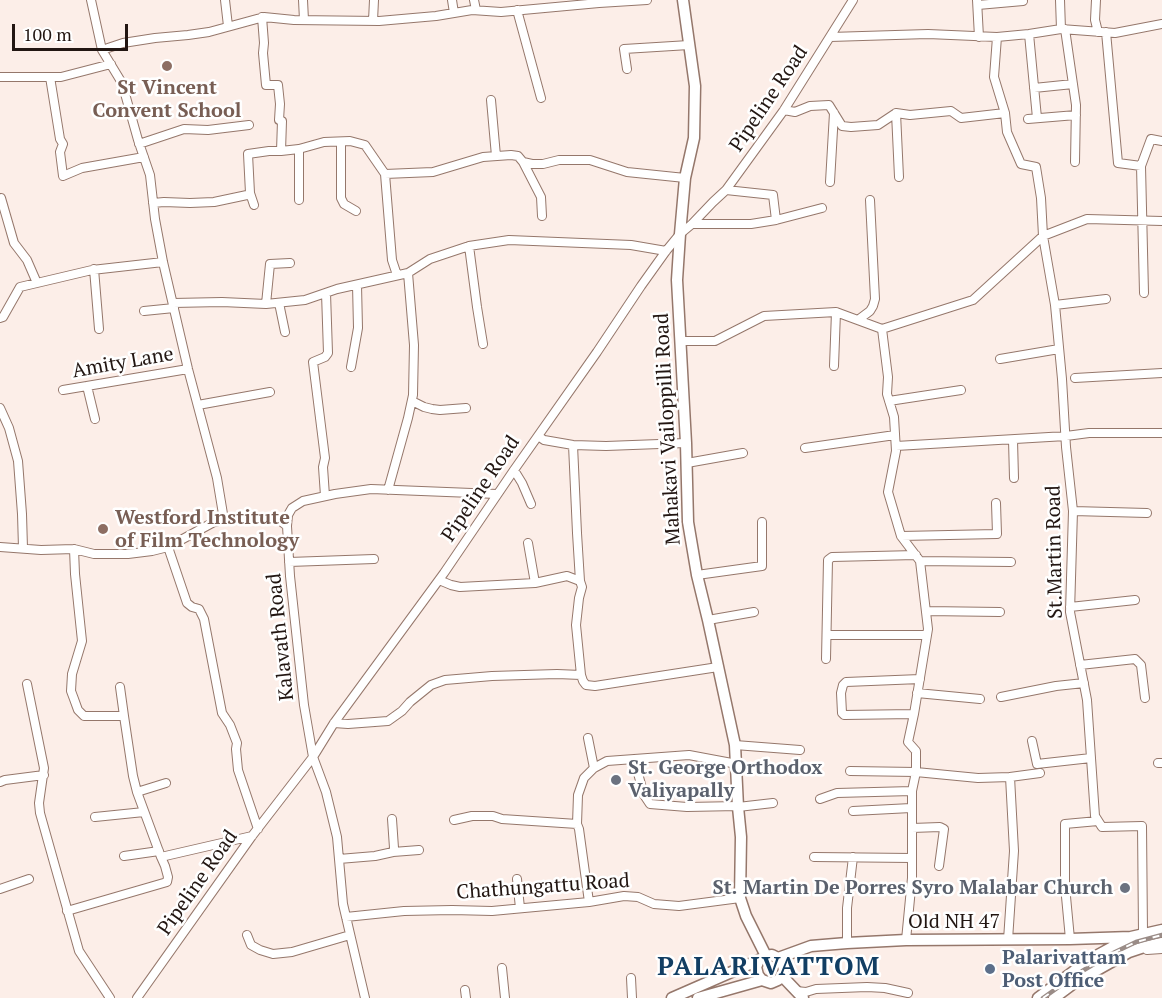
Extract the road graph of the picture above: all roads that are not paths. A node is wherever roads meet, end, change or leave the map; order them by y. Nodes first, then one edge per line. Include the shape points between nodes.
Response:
1 (91, 0) edge
2 (225, 0) edge
3 (303, 0) edge
4 (374, 0) edge
5 (452, 0) edge
6 (474, 0) edge
7 (647, 0) edge
8 (683, 0) edge
9 (853, 0) edge
10 (1060, 0) edge
11 (1096, 0) edge
12 (1023, 1) edge
13 (555, 3) edge
14 (978, 3) edge
15 (476, 10) junction
16 (517, 10) junction
17 (454, 13) junction
18 (262, 17) junction
19 (304, 20) junction
20 (373, 21) junction
21 (1162, 24) edge
22 (228, 26) junction
23 (1063, 29) junction
24 (1102, 32) junction
25 (1029, 34) junction
26 (830, 37) junction
27 (979, 37) junction
28 (997, 37) junction
29 (689, 45) junction
30 (102, 50) junction
31 (111, 64) junction
32 (627, 69) dead end
33 (0, 77) edge
34 (50, 77) junction
35 (1073, 84) junction
36 (1034, 88) junction
37 (541, 98) dead end
38 (492, 100) dead end
39 (784, 110) junction
40 (834, 113) junction
41 (896, 113) junction
42 (1005, 113) junction
43 (1076, 115) junction
44 (249, 125) dead end
45 (1162, 141) edge
46 (341, 142) junction
47 (139, 144) junction
48 (299, 149) junction
49 (281, 151) junction
50 (496, 156) junction
51 (144, 158) junction
52 (523, 162) junction
53 (1075, 162) dead end
54 (1142, 166) junction
55 (385, 174) junction
56 (899, 177) dead end
57 (685, 178) junction
58 (830, 182) dead end
59 (726, 190) junction
60 (250, 193) junction
61 (1, 198) edge
62 (299, 200) dead end
63 (870, 200) dead end
64 (153, 203) junction
65 (254, 205) dead end
66 (822, 208) dead end
67 (356, 211) dead end
68 (542, 216) dead end
69 (776, 220) junction
70 (1143, 220) junction
71 (1162, 221) edge
72 (692, 224) junction
73 (680, 234) junction
74 (1043, 236) junction
75 (469, 246) junction
76 (666, 251) junction
77 (163, 262) junction
78 (290, 263) dead end
79 (94, 269) junction
80 (408, 273) junction
81 (398, 275) junction
82 (37, 283) junction
83 (357, 285) junction
84 (326, 293) junction
85 (1144, 293) dead end
86 (1106, 299) dead end
87 (279, 303) junction
88 (266, 304) junction
89 (174, 305) junction
90 (1055, 305) junction
91 (144, 311) dead end
92 (836, 312) junction
93 (0, 318) edge
94 (858, 320) junction
95 (99, 329) dead end
96 (882, 329) junction
97 (285, 332) dead end
98 (681, 341) junction
99 (483, 344) dead end
100 (1059, 350) junction
101 (1000, 359) dead end
102 (834, 366) dead end
103 (351, 367) dead end
104 (188, 369) junction
105 (1162, 373) edge
106 (1076, 378) dead end
107 (87, 386) junction
108 (63, 390) dead end
109 (961, 390) dead end
110 (270, 392) dead end
111 (411, 401) junction
112 (889, 401) junction
113 (198, 405) junction
114 (0, 408) edge
115 (466, 408) dead end
116 (95, 419) dead end
117 (1162, 433) edge
118 (895, 435) junction
119 (538, 436) junction
120 (1066, 436) junction
121 (1012, 440) junction
122 (686, 443) junction
123 (573, 445) junction
124 (896, 446) junction
125 (805, 447) dead end
126 (743, 453) dead end
127 (687, 463) junction
128 (514, 471) junction
129 (1014, 478) dead end
130 (388, 490) junction
131 (498, 494) junction
132 (325, 496) junction
133 (996, 503) dead end
134 (531, 504) dead end
135 (1074, 511) junction
136 (1147, 513) dead end
137 (224, 519) junction
138 (762, 522) dead end
139 (287, 526) junction
140 (901, 536) junction
141 (528, 543) dead end
142 (0, 547) edge
143 (168, 547) junction
144 (22, 548) junction
145 (74, 549) junction
146 (918, 558) junction
147 (374, 559) dead end
148 (290, 562) junction
149 (1011, 562) dead end
150 (697, 575) junction
151 (439, 580) junction
152 (580, 581) junction
153 (535, 583) junction
154 (1135, 600) dead end
155 (1070, 607) junction
156 (926, 610) junction
157 (754, 612) dead end
158 (1000, 612) dead end
159 (708, 620) junction
160 (827, 635) junction
161 (927, 635) junction
162 (826, 659) dead end
163 (1080, 665) junction
164 (718, 667) junction
165 (581, 675) junction
166 (920, 679) junction
167 (1084, 683) junction
168 (27, 684) dead end
169 (120, 687) dead end
170 (918, 693) junction
171 (1001, 698) dead end
172 (1145, 698) dead end
173 (980, 699) dead end
174 (914, 714) junction
175 (124, 716) junction
176 (334, 723) junction
177 (588, 738) dead end
178 (1032, 741) dead end
179 (735, 745) junction
180 (800, 750) dead end
181 (313, 757) junction
182 (1091, 758) junction
183 (634, 759) junction
184 (736, 764) junction
185 (594, 768) junction
186 (850, 771) dead end
187 (916, 772) junction
188 (1040, 773) dead end
189 (44, 775) junction
190 (1010, 777) junction
191 (0, 782) edge
192 (166, 783) dead end
193 (912, 791) junction
194 (137, 792) junction
195 (820, 799) dead end
196 (772, 802) dead end
197 (738, 807) junction
198 (911, 808) junction
199 (853, 811) dead end
200 (144, 812) junction
201 (95, 818) dead end
202 (392, 819) dead end
203 (454, 820) dead end
204 (1098, 822) junction
205 (577, 824) junction
206 (912, 828) junction
207 (255, 832) junction
208 (419, 850) dead end
209 (393, 852) junction
210 (160, 854) junction
211 (124, 856) dead end
212 (814, 857) dead end
213 (853, 857) junction
214 (912, 858) junction
215 (339, 859) junction
216 (939, 866) dead end
217 (29, 879) dead end
218 (517, 879) dead end
219 (0, 889) edge
220 (740, 898) junction
221 (589, 902) junction
222 (520, 908) junction
223 (67, 911) junction
224 (346, 917) junction
225 (1162, 930) edge
226 (1143, 933) junction
227 (247, 935) dead end
228 (350, 935) junction
229 (1131, 937) junction
230 (1070, 939) junction
231 (906, 940) junction
232 (1008, 940) junction
233 (847, 943) junction
234 (1162, 943) edge
235 (1162, 949) edge
236 (1129, 952) junction
237 (763, 958) junction
238 (778, 958) junction
239 (502, 968) dead end
240 (782, 975) junction
241 (631, 978) dead end
242 (762, 980) junction
243 (908, 993) dead end
244 (800, 994) edge
245 (110, 998) edge
246 (137, 998) edge
247 (366, 998) edge
248 (505, 998) edge
249 (632, 998) edge
250 (672, 998) edge
251 (698, 998) edge
252 (1038, 998) edge
253 (1054, 998) edge

1 - 30 street
2 - 22 street
3 - 19 street
4 - 20 street
5 - 17 street
6 - 15 street
7 - 13 street
8 - 29 main road, Mahakavi Vailoppilli Road
9 - 26 street, Pipeline Road
10 - 23 street
11 - 24 street via 1095,20
12 - 14 street
13 - 16 street
14 - 27 street
15 - 16 street
15 - 17 street
16 - 37 street
17 - 20 street
18 - 19 street
18 - 22 street
18 - 49 street via 266,85 278,85
19 - 20 street
21 - 24 street
22 - 30 street
23 - 24 street
23 - 25 street
23 - 35 street
24 - 54 street via 1118,163
25 - 28 street
25 - 36 street
26 - 27 street
26 - 39 street, Pipeline Road
27 - 28 street
28 - 42 street via 994,77
29 - 32 street via 624,49
29 - 57 main road, Mahakavi Vailoppilli Road via 695,86 694,123
30 - 31 street
31 - 34 street
31 - 47 street via 122,83
33 - 34 street
34 - 51 street via 63,144 63,176 82,168
35 - 36 street
35 - 43 street
36 - 43 street via 1032,118
38 - 50 street
39 - 40 street via 795,112 829,105
39 - 59 street, Pipeline Road
40 - 41 street via 842,126 851,127 878,125
40 - 58 street
41 - 42 street via 951,111 961,118
41 - 56 street
42 - 74 street, St.Martin Road via 1007,132 1021,164 1036,167
43 - 53 street
44 - 47 street via 184,129
45 - 54 street via 1151,139
46 - 48 street
46 - 55 street via 365,145
46 - 67 street via 341,198
47 - 51 street
48 - 49 street
48 - 62 street
49 - 60 street via 249,154
50 - 52 street via 518,156
50 - 55 street via 433,172
51 - 64 street
52 - 57 street via 590,160 627,172
52 - 68 street via 541,197
54 - 70 street
55 - 81 street via 392,260
57 - 73 main road, Mahakavi Vailoppilli Road
59 - 69 street via 773,195
59 - 72 street, Pipeline Road
60 - 64 street via 214,202
60 - 65 street
61 - 82 street via 15,243
63 - 94 street via 875,299 870,311
64 - 77 street
66 - 69 street
69 - 72 street
70 - 71 street
70 - 74 street via 1087,219
70 - 85 street
72 - 73 street, Pipeline Road
73 - 76 street, Pipeline Road
73 - 98 main road, Mahakavi Vailoppilli Road via 677,280
74 - 90 street, St.Martin Road
74 - 96 street via 973,300
75 - 76 street via 509,240 631,245
75 - 80 street via 430,259
75 - 99 street
76 - 119 street, Pipeline Road
77 - 79 street
77 - 89 street
78 - 88 street via 270,264
79 - 82 street
79 - 95 street
80 - 81 street
80 - 111 street via 414,345
81 - 83 street
82 - 93 street via 20,287
83 - 84 street
83 - 103 street via 358,328
84 - 87 street
84 - 132 street via 328,353 313,362 325,458
86 - 90 street
87 - 88 street
87 - 97 street
88 - 89 street
89 - 91 street
89 - 104 street
90 - 100 street, St.Martin Road
92 - 94 street
92 - 98 street via 764,316 715,340
92 - 102 street
94 - 96 street
96 - 112 street
98 - 122 main road, Mahakavi Vailoppilli Road
100 - 101 street
100 - 120 street, St.Martin Road
104 - 107 street, Amity Lane
104 - 113 street
105 - 106 street
107 - 108 street, Amity Lane
107 - 116 street
109 - 112 street
110 - 113 street
111 - 115 street via 432,410
111 - 130 street
112 - 118 street
113 - 137 street
114 - 144 street via 18,462
117 - 120 street
118 - 124 street
118 - 125 street
119 - 123 street
119 - 128 street, Pipeline Road
120 - 121 street
120 - 135 street, St.Martin Road
121 - 124 street
121 - 129 street
122 - 123 street
122 - 127 main road, Mahakavi Vailoppilli Road
123 - 152 street
124 - 140 street via 888,492
126 - 127 street
127 - 150 main road, Mahakavi Vailoppilli Road via 688,522
128 - 131 street, Pipeline Road
128 - 134 street
130 - 131 street
130 - 132 street
131 - 151 street, Pipeline Road
132 - 139 street via 292,508
133 - 140 street via 997,534
135 - 136 street
135 - 155 street, St.Martin Road
137 - 139 street via 260,517 278,519
137 - 143 street
138 - 150 street via 762,566
139 - 148 street, Kalavath Road
140 - 146 street
141 - 153 street
142 - 144 street
143 - 145 street via 128,554 94,554
143 - 207 street via 187,603 199,609 204,619 222,713 237,743 238,770
144 - 145 street
145 - 175 street via 82,641 72,674 74,699 84,716
146 - 149 street
146 - 156 street
146 - 160 street via 828,560
147 - 148 street
148 - 181 street, Kalavath Road
150 - 159 main road, Mahakavi Vailoppilli Road
151 - 153 street via 460,587
151 - 176 street, Pipeline Road
152 - 153 street via 567,576
152 - 165 street via 576,625
154 - 155 street
155 - 163 street, St.Martin Road
156 - 158 street
156 - 161 street
157 - 159 street
159 - 164 main road, Mahakavi Vailoppilli Road
160 - 161 street
160 - 162 street
161 - 166 street
163 - 167 street, St.Martin Road
163 - 172 street via 1135,660 1142,665
164 - 165 street via 595,687 586,685
164 - 179 main road, Mahakavi Vailoppilli Road
165 - 176 street via 522,674 445,680 431,685 388,721
166 - 170 street
166 - 174 street via 846,682 841,693 844,715
167 - 171 street
167 - 182 street, St.Martin Road
168 - 189 street
169 - 175 street
170 - 173 street
170 - 174 street
174 - 187 street via 908,742 916,751
175 - 194 street
176 - 181 street, Pipeline Road
177 - 185 street
178 - 182 street via 1037,764
179 - 180 street
179 - 184 main road, Mahakavi Vailoppilli Road
181 - 207 street, Pipeline Road
181 - 215 street, Kalavath Road via 326,792
182 - 204 street, St.Martin Road
183 - 184 street via 689,755
183 - 185 street via 607,761
183 - 197 street via 650,804
184 - 197 main road, Mahakavi Vailoppilli Road
185 - 205 street via 584,778 578,795
186 - 187 street
187 - 190 street
187 - 193 street
188 - 190 street
189 - 191 street
189 - 223 street via 40,813
190 - 232 street via 1014,851
192 - 194 street
193 - 195 street via 837,793
193 - 198 street
194 - 200 street
196 - 197 street
197 - 220 main road, Mahakavi Vailoppilli Road
198 - 199 street
198 - 206 street
200 - 201 street
200 - 210 street
202 - 209 street
203 - 205 street via 493,816
204 - 226 street via 1102,827 1142,826
204 - 230 street via 1065,824
205 - 221 street
206 - 214 street
206 - 216 street via 944,829
207 - 210 street
207 - 246 street, Pipeline Road
208 - 209 street
209 - 215 street
210 - 211 street
210 - 223 street via 167,882
212 - 213 street
213 - 214 street
213 - 233 street
214 - 231 street
215 - 224 street, Kalavath Road
217 - 219 street
218 - 222 street
220 - 221 street, Chathungattu Road via 679,906 624,896
220 - 237 main road, Mahakavi Vailoppilli Road
221 - 222 street, Chathungattu Road
222 - 224 street, Chathungattu Road
223 - 245 street via 79,951
224 - 228 street, Kalavath Road
225 - 226 main road, Old NH 47
226 - 229 main road, Old NH 47
227 - 228 street via 251,945 273,954
228 - 247 street, Kalavath Road
229 - 230 main road, Old NH 47
229 - 252 main road, Old NH 47 via 1089,960
230 - 232 main road, Old NH 47
231 - 232 main road, Old NH 47
231 - 233 main road, Old NH 47
233 - 238 main road, Old NH 47 via 811,946
234 - 236 main road
235 - 236 street
236 - 253 main road
237 - 238 main road
237 - 242 main road via 756,967
237 - 250 main road
238 - 240 main road via 784,969
239 - 248 street
240 - 242 main road via 771,982
240 - 244 main road
241 - 249 street
242 - 251 main road
243 - 244 street via 867,987 816,989

